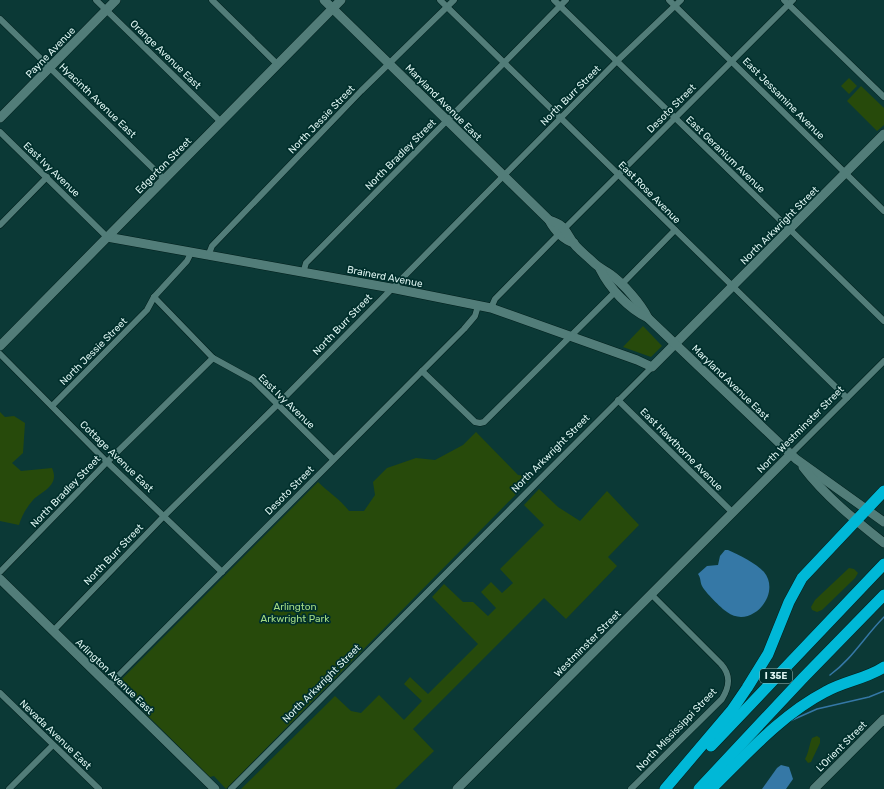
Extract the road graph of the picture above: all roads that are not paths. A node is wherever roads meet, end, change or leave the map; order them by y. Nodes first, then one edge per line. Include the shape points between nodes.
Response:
1 (96, 0) edge
2 (116, 0) edge
3 (212, 0) edge
4 (324, 0) edge
5 (341, 0) edge
6 (440, 0) edge
7 (454, 0) edge
8 (554, 0) edge
9 (566, 0) edge
10 (669, 0) edge
11 (681, 0) edge
12 (788, 1) edge
13 (560, 6) junction
14 (675, 6) junction
15 (447, 7) junction
16 (333, 8) junction
17 (106, 10) junction
18 (0, 19) edge
19 (732, 61) junction
20 (616, 62) junction
21 (389, 63) junction
22 (504, 63) junction
23 (278, 64) junction
24 (50, 67) junction
25 (884, 97) edge
26 (0, 118) edge
27 (561, 118) junction
28 (675, 118) junction
29 (447, 121) junction
30 (221, 122) junction
31 (0, 132) edge
32 (884, 134) edge
33 (846, 173) junction
34 (618, 174) junction
35 (504, 176) junction
36 (47, 177) junction
37 (164, 179) junction
38 (884, 211) edge
39 (0, 225) edge
40 (675, 230) junction
41 (789, 230) junction
42 (562, 231) junction
43 (107, 237) junction
44 (191, 253) junction
45 (208, 256) junction
46 (303, 272) junction
47 (733, 287) junction
48 (391, 288) junction
49 (618, 288) junction
50 (154, 297) junction
51 (478, 306) junction
52 (491, 308) junction
53 (884, 321) edge
54 (571, 336) junction
55 (675, 344) junction
56 (0, 346) edge
57 (0, 354) edge
58 (213, 358) junction
59 (884, 361) edge
60 (652, 367) junction
61 (422, 371) junction
62 (847, 398) junction
63 (618, 400) junction
64 (277, 405) junction
65 (52, 406) junction
66 (791, 454) junction
67 (333, 459) junction
68 (799, 461) junction
69 (107, 462) junction
70 (884, 491) edge
71 (868, 510) junction
72 (732, 512) junction
73 (164, 516) junction
74 (856, 522) junction
75 (884, 522) edge
76 (883, 542) edge
77 (884, 564) edge
78 (0, 572) edge
79 (222, 572) junction
80 (0, 579) edge
81 (651, 594) junction
82 (884, 595) edge
83 (53, 631) junction
84 (884, 667) edge
85 (109, 685) junction
86 (0, 693) edge
87 (884, 719) edge
88 (53, 745) junction
89 (9, 789) edge
90 (98, 789) edge
91 (215, 789) edge
92 (232, 789) edge
93 (457, 789) edge
94 (631, 789) edge
95 (665, 789) edge
96 (671, 789) edge
97 (699, 789) edge
98 (710, 789) edge
99 (814, 789) edge

1 - 17 street, Orange Avenue East
2 - 17 street, Payne Avenue
3 - 23 street
4 - 16 street, Maryland Avenue East
5 - 16 street, Edgerton Street
6 - 15 street, East Rose Avenue
7 - 15 street, North Jessie Street
8 - 13 street, East Geranium Avenue
9 - 13 street, North Bradley Street
10 - 14 street, East Jessamine Avenue
11 - 14 street, North Burr Street
12 - 19 street, Desoto Street
12 - 25 street
13 - 20 street, East Geranium Avenue
13 - 22 street, North Bradley Street
14 - 19 street, East Jessamine Avenue
14 - 20 street, North Burr Street
15 - 21 street, North Jessie Street
15 - 22 street, East Rose Avenue
16 - 21 street, Maryland Avenue East
16 - 23 street, Edgerton Street
17 - 24 street, Payne Avenue
17 - 30 street, Orange Avenue East
18 - 24 street, Hyacinth Avenue East
19 - 28 street, Desoto Street
19 - 33 street, East Jessamine Avenue
20 - 27 street, North Burr Street
20 - 28 street, East Geranium Avenue
21 - 29 street, Maryland Avenue East
21 - 45 street, North Jessie Street via 212,246
22 - 27 street, East Rose Avenue
22 - 29 street, North Bradley Street
23 - 30 street, Edgerton Street
24 - 26 street, Payne Avenue
24 - 37 street, Hyacinth Avenue East
27 - 34 street, East Rose Avenue
27 - 35 street, North Burr Street
28 - 34 street, Desoto Street
28 - 41 street, East Geranium Avenue
29 - 35 street, Maryland Avenue East
29 - 46 street, North Bradley Street via 306,263
30 - 37 street, Edgerton Street
31 - 36 street, East Ivy Avenue
32 - 33 street, North Arkwright Street
33 - 38 street, East Jessamine Avenue
33 - 41 street, North Arkwright Street
34 - 40 street, East Rose Avenue
34 - 42 street, Desoto Street
35 - 42 street, Maryland Avenue East via 549,220 558,223
35 - 48 street, North Burr Street
36 - 39 street
36 - 43 street, East Ivy Avenue
37 - 43 street, Edgerton Street
40 - 47 street, East Rose Avenue
40 - 49 street
41 - 47 street, North Arkwright Street
41 - 53 street, East Geranium Avenue
42 - 49 street, Maryland Avenue East via 570,235 574,243 600,269 611,275
42 - 52 street, Desoto Street via 495,299
43 - 44 street, Brainerd Avenue
43 - 56 street, Edgerton Street
44 - 45 street, Brainerd Avenue
44 - 50 street, North Jessie Street via 187,262
45 - 46 street, Brainerd Avenue
46 - 48 street, Brainerd Avenue
47 - 55 street, North Arkwright Street
47 - 62 street, East Rose Avenue
48 - 51 street, Brainerd Avenue
48 - 64 street, North Burr Street
49 - 54 street
49 - 55 street, Maryland Avenue East via 642,306 648,318
50 - 58 street, East Ivy Avenue
50 - 65 street, North Jessie Street via 147,310
51 - 52 street, Brainerd Avenue
51 - 61 street, Desoto Street via 471,322
52 - 54 street, Brainerd Avenue
54 - 60 street, Brainerd Avenue
54 - 61 street via 484,422 480,423 475,422
55 - 60 street, North Arkwright Street
55 - 66 street, Maryland Avenue East
57 - 65 street, Cottage Avenue East
58 - 64 street, East Ivy Avenue via 253,380
58 - 69 street, North Bradley Street
59 - 62 street, North Westminster Street
60 - 63 street, North Arkwright Street
61 - 67 street, Desoto Street
62 - 66 street, North Westminster Street
63 - 72 street, East Hawthorne Avenue
63 - 92 street, North Arkwright Street
64 - 67 street, East Ivy Avenue
64 - 73 street, North Burr Street
65 - 69 street, Cottage Avenue East
66 - 68 street, Maryland Avenue East
66 - 72 street, North Westminster Street
67 - 79 street, Desoto Street
68 - 71 street
68 - 74 street via 816,483
69 - 73 street, Cottage Avenue East
69 - 78 street, North Bradley Street
70 - 71 highway
71 - 74 highway
71 - 75 street
72 - 81 street, Westminster Street
73 - 79 street, Cottage Avenue East
73 - 83 street, North Burr Street
74 - 76 street
74 - 95 highway via 802,578 789,602 768,654 749,685 732,710
77 - 96 highway, I 35E
79 - 85 street, Desoto Street
80 - 83 street, Arlington Avenue East
81 - 93 street, Westminster Street
81 - 94 street, North Mississippi Street via 725,668 729,679 722,698
82 - 97 highway, I 35E
83 - 85 street, Arlington Avenue East
84 - 98 highway via 825,691 806,703 770,732
85 - 91 street, Arlington Avenue East
86 - 88 street, Nevada Avenue East
87 - 99 street, L'Orient Street
88 - 89 street
88 - 90 street, Nevada Avenue East

